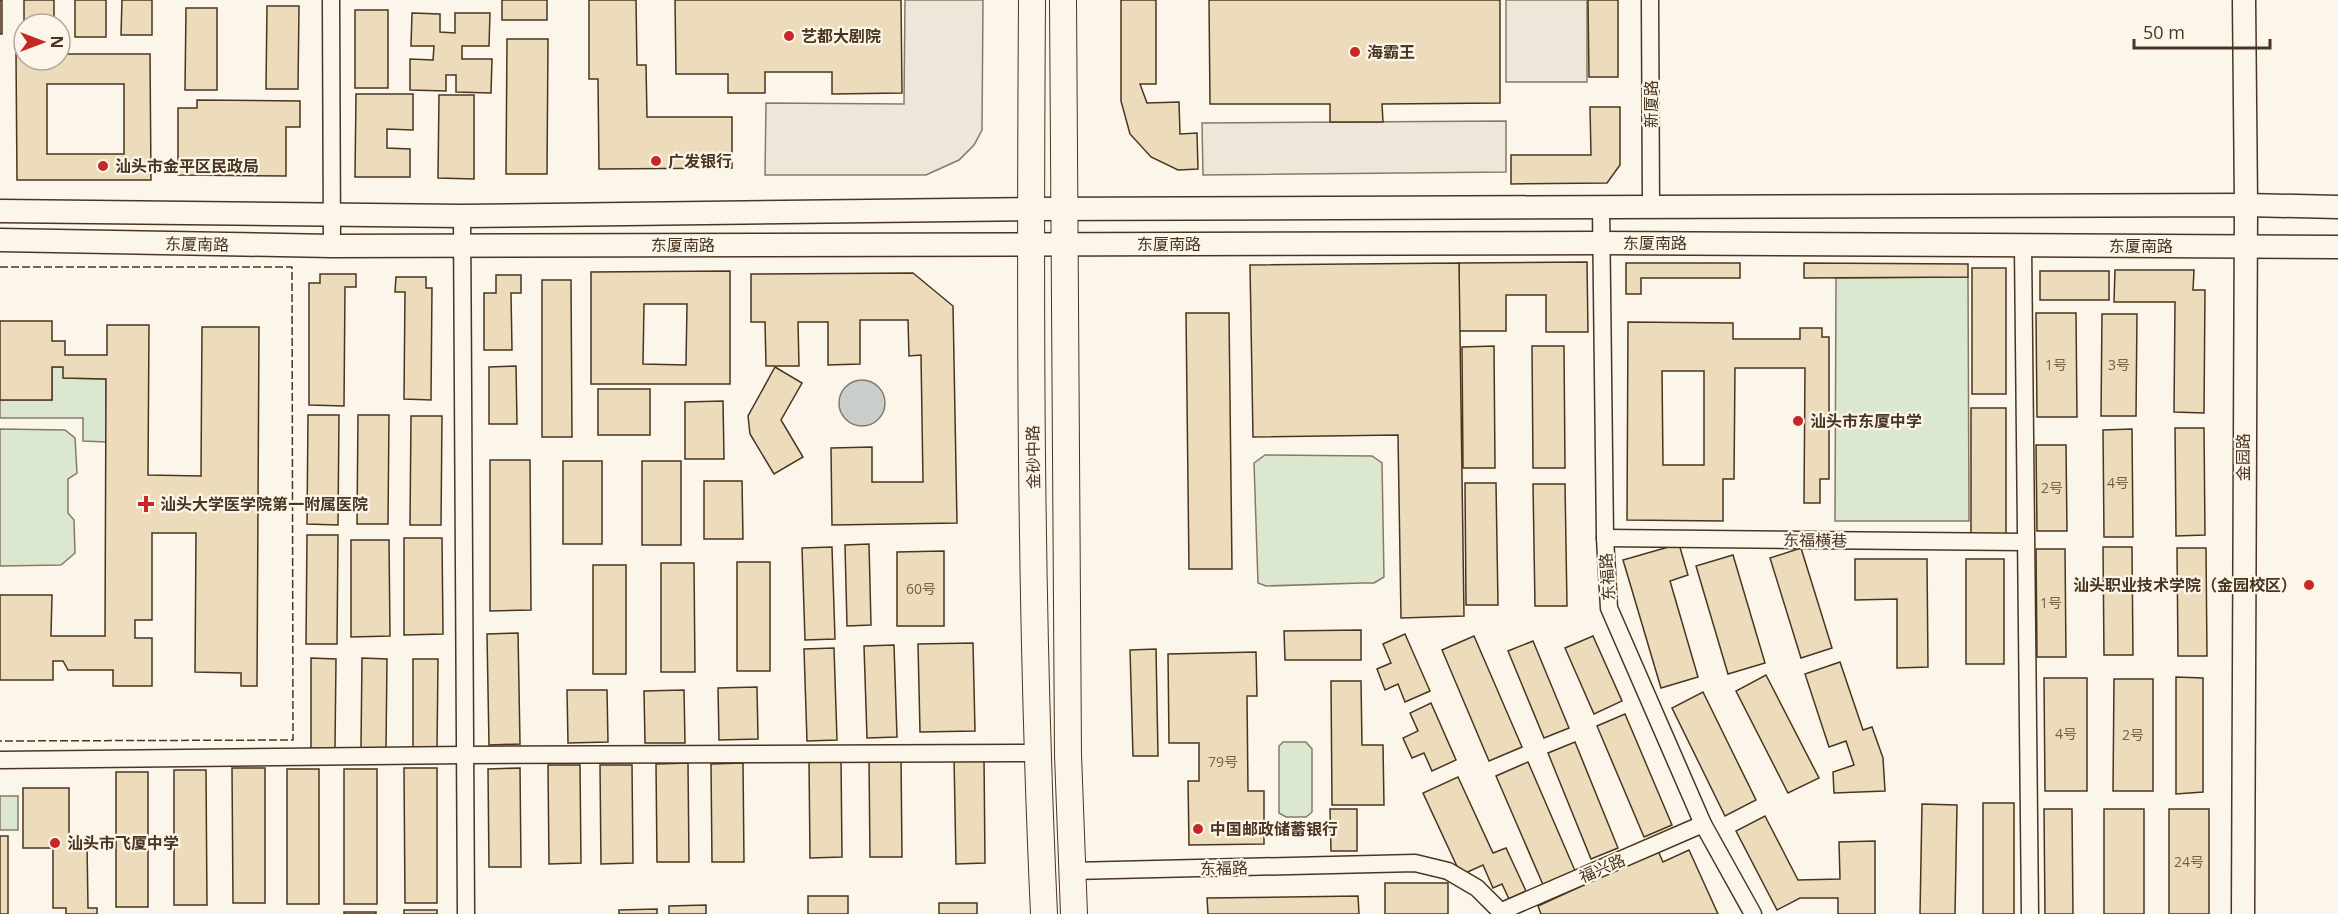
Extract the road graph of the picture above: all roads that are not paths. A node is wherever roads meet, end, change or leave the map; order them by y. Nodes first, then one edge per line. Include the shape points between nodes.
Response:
1 (331, 0) edge
2 (1032, 0) edge
3 (1063, 0) edge
4 (1650, 0) edge
5 (2244, 0) edge
6 (2246, 205) junction
7 (2338, 207) edge
8 (1601, 208) junction
9 (1651, 208) junction
10 (1030, 209) junction
11 (1063, 210) junction
12 (0, 211) edge
13 (331, 214) junction
14 (462, 216) junction
15 (0, 240) edge
16 (1600, 243) junction
17 (1031, 244) junction
18 (1063, 244) junction
19 (332, 246) junction
20 (462, 246) junction
21 (2023, 246) junction
22 (2244, 246) junction
23 (2338, 247) edge
24 (1605, 538) junction
25 (2025, 542) junction
26 (1037, 753) junction
27 (465, 754) junction
28 (0, 760) edge
29 (1703, 824) junction
30 (1072, 871) junction
31 (1502, 913) edge
32 (466, 914) edge
33 (1044, 914) edge
34 (1074, 914) edge
35 (1753, 914) edge
36 (2030, 914) edge
37 (2243, 914) edge

1 - 13 street
2 - 10 main road, 金砂中路
3 - 11 main road, 金砂中路
4 - 9 street, 新厦路
5 - 6 street, 金园路
6 - 7 street, 东厦南路
6 - 9 street, 东厦南路
6 - 22 street, 金园路
8 - 9 street, 东厦南路
8 - 11 street, 东厦南路
8 - 16 street, 东福路
10 - 11 street, 东厦南路
10 - 14 street, 东厦南路
10 - 17 main road, 金砂中路
11 - 18 main road, 金砂中路
12 - 13 street, 东厦南路
13 - 14 street, 东厦南路
13 - 19 street
14 - 20 street
15 - 19 street, 东厦南路
16 - 18 street, 东厦南路
16 - 21 street, 东厦南路
16 - 24 street, 东福路
17 - 18 street, 东厦南路
17 - 20 street, 东厦南路
17 - 26 main road, 金砂中路
18 - 30 main road, 金砂中路
19 - 20 street, 东厦南路
20 - 27 street
21 - 22 street, 东厦南路
21 - 25 street
22 - 23 street, 东厦南路
22 - 37 street, 金园路
24 - 25 street, 东福横巷
24 - 29 street, 东福路 via 1609,608
25 - 36 street
26 - 27 street
26 - 33 main road, 金砂中路
27 - 28 street
27 - 32 street
29 - 31 street, 福兴路
29 - 35 street, 东福路
30 - 31 street, 东福路 via 1415,863 1448,871 1477,888
30 - 34 main road, 金砂中路

